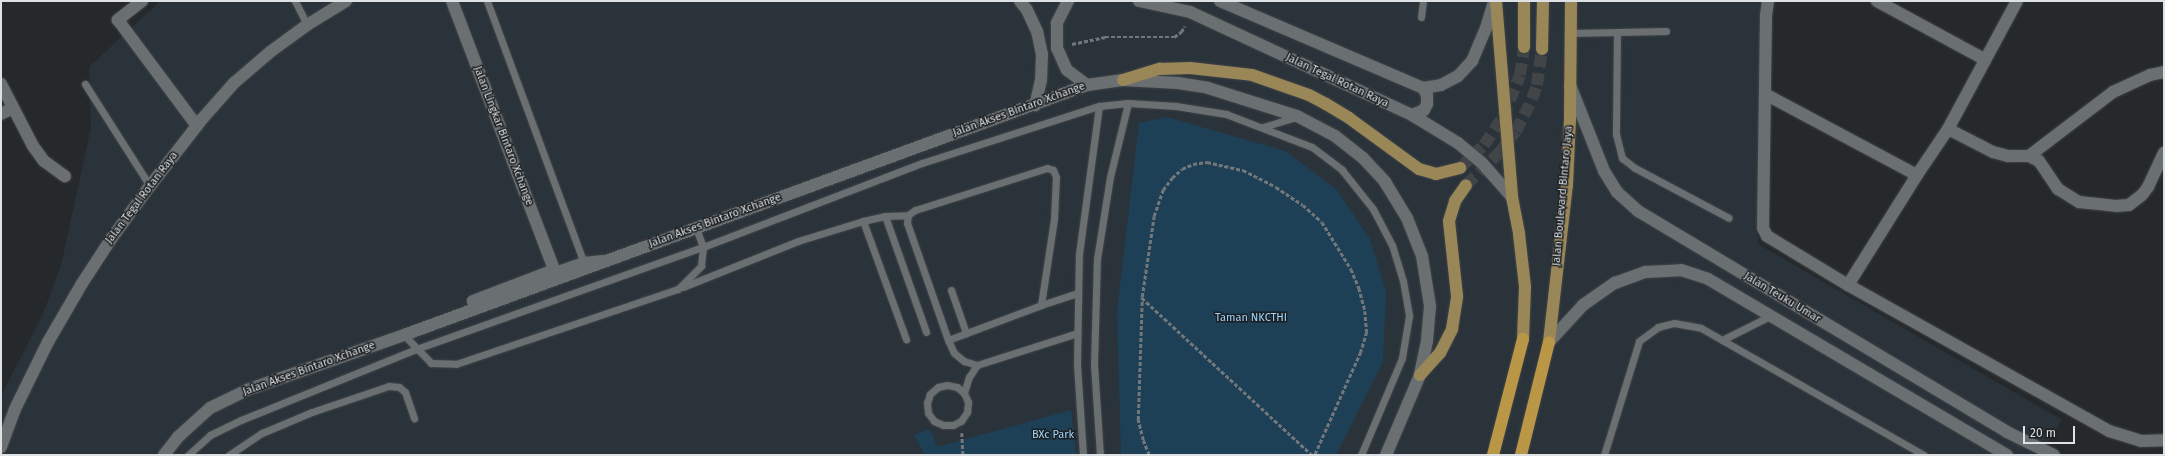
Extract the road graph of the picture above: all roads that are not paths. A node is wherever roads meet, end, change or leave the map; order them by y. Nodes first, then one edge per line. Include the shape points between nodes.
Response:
1 (142, 1) edge
2 (295, 1) edge
3 (346, 1) edge
4 (452, 1) edge
5 (487, 1) edge
6 (1020, 1) edge
7 (1068, 1) edge
8 (1139, 1) edge
9 (1220, 1) edge
10 (1423, 1) edge
11 (1495, 1) edge
12 (1524, 1) edge
13 (1543, 1) edge
14 (1571, 1) edge
15 (1768, 1) edge
16 (1876, 1) edge
17 (2017, 1) edge
18 (1421, 17) dead end
19 (307, 25) junction
20 (1666, 32) dead end
21 (1571, 33) junction
22 (1617, 33) junction
23 (1524, 47) tunnel mouth
24 (1542, 49) tunnel mouth
25 (1984, 59) junction
26 (2164, 72) edge
27 (1123, 80) junction
28 (1, 84) edge
29 (86, 84) dead end
30 (1570, 84) junction
31 (1087, 85) junction
32 (1423, 88) junction
33 (1765, 94) junction
34 (1128, 103) junction
35 (1035, 104) junction
36 (1099, 106) junction
37 (13, 108) junction
38 (1, 114) edge
39 (1412, 115) junction
40 (1297, 116) junction
41 (197, 126) junction
42 (1263, 127) junction
43 (1948, 129) junction
44 (2164, 153) edge
45 (2029, 156) junction
46 (1460, 168) tunnel mouth
47 (1917, 175) junction
48 (65, 176) dead end
49 (1466, 185) tunnel mouth
50 (150, 186) junction
51 (1512, 197) junction
52 (908, 214) junction
53 (884, 216) junction
54 (1729, 218) dead end
55 (863, 221) junction
56 (696, 228) junction
57 (703, 247) junction
58 (620, 256) junction
59 (583, 260) junction
60 (554, 270) junction
61 (1848, 285) junction
62 (678, 289) junction
63 (951, 290) dead end
64 (1078, 293) junction
65 (1041, 305) junction
66 (1770, 316) junction
67 (926, 332) dead end
68 (966, 333) junction
69 (1077, 333) junction
70 (404, 335) junction
71 (1523, 339) joint
72 (906, 340) dead end
73 (948, 340) junction
74 (1722, 340) junction
75 (1549, 342) junction
76 (416, 349) junction
77 (976, 365) junction
78 (1420, 375) junction
79 (964, 393) junction
80 (414, 418) dead end
81 (2007, 432) junction
82 (2164, 440) edge
83 (1, 447) edge
84 (2030, 450) edge
85 (2000, 453) edge
86 (164, 455) edge
87 (188, 455) edge
88 (229, 455) edge
89 (1083, 455) edge
90 (1100, 455) edge
91 (1361, 455) edge
92 (1386, 455) edge
93 (1493, 455) edge
94 (1521, 455) edge
95 (1604, 455) edge
96 (1924, 455) edge
97 (2054, 455) edge

1 - 41 main road via 118,20
2 - 19 lane
3 - 19 main road, Jalan Tegal Rotan Raya
4 - 60 main road, Jalan Lingkar Bintaro Xchange
5 - 59 lane
6 - 35 main road via 1037,31 1042,54 1041,80
7 - 31 main road via 1057,23 1057,48 1067,70
8 - 39 main road, Jalan Tegal Rotan Raya via 1190,12
9 - 32 main road
10 - 18 lane
11 - 32 main road via 1472,61 1458,76 1441,85
11 - 51 main road
12 - 23 main road
13 - 24 main road
14 - 21 main road, Jalan Boulevard Bintaro Jaya
15 - 33 main road
16 - 25 main road
17 - 25 main road
19 - 41 main road, Jalan Tegal Rotan Raya via 234,83
20 - 22 lane
21 - 22 lane
21 - 30 main road, Jalan Boulevard Bintaro Jaya
22 - 54 lane via 1616,134 1622,158 1635,168
25 - 43 main road
26 - 45 main road via 2150,75 2113,92
27 - 31 main road, Jalan Akses Bintaro Xchange
27 - 40 main road, Jalan Akses Bintaro Xchange via 1178,83 1208,88
27 - 46 main road via 1167,68 1252,75 1309,95 1326,104 1419,169 1436,174
28 - 37 main road
29 - 50 lane
30 - 75 main road, Jalan Boulevard Bintaro Jaya via 1567,185
30 - 81 main road, Jalan Teuku Umar via 1604,171 1617,192 1638,211
31 - 35 main road, Jalan Akses Bintaro Xchange
32 - 39 main road via 1427,94 1427,104 1424,110
33 - 47 main road
33 - 61 main road via 1763,228 1767,236 1776,243
34 - 36 lane
34 - 42 lane via 1176,106 1226,114
34 - 90 lane via 1110,177 1097,259 1094,365
35 - 56 main road, Jalan Akses Bintaro Xchange
36 - 57 lane via 922,163
36 - 64 lane via 1079,254
37 - 38 main road
37 - 48 main road via 44,161
39 - 51 main road, Jalan Tegal Rotan Raya via 1464,148 1482,163
40 - 42 lane
40 - 78 main road, Jalan Akses Bintaro Xchange via 1335,136 1363,158 1385,182 1407,218 1422,256 1430,306 1427,341
41 - 50 main road, Jalan Tegal Rotan Raya
42 - 91 lane via 1312,147 1342,170 1373,209 1392,245 1403,281 1409,316 1402,358
43 - 45 main road via 1993,152 2008,156
43 - 47 main road
44 - 45 main road via 2142,195 2129,205 2116,206 2079,202 2058,189 2040,161
47 - 61 main road
49 - 78 main road via 1455,201 1449,221 1457,296 1452,329 1440,353
50 - 83 main road, Jalan Tegal Rotan Raya via 110,239 48,342 15,409
51 - 71 main road via 1524,281
52 - 53 lane
52 - 65 lane via 1047,168 1053,170 1056,177 1054,219
52 - 73 lane via 906,223
53 - 55 lane
53 - 67 lane
55 - 62 lane via 798,241
55 - 72 lane
56 - 57 lane
56 - 58 main road, Jalan Akses Bintaro Xchange
57 - 62 lane via 701,266
57 - 76 lane
58 - 59 lane, Jalan Akses Bintaro Xchange
58 - 70 main road, Jalan Akses Bintaro Xchange
59 - 60 lane, Jalan Akses Bintaro Xchange
60 - 70 main road, Jalan Akses Bintaro Xchange via 415,323
61 - 82 main road via 2109,431 2140,441
62 - 76 lane via 456,364 431,363
63 - 68 lane
64 - 65 lane
64 - 69 lane
65 - 68 lane
66 - 74 lane
66 - 75 main road, Jalan Teuku Umar via 1708,279 1681,270 1646,272 1615,283 1583,305
66 - 85 main road, Jalan Teuku Umar
68 - 73 lane
69 - 77 lane
69 - 89 lane
70 - 76 lane
70 - 86 main road, Jalan Akses Bintaro Xchange via 247,390 210,408 178,437
71 - 93 highway
73 - 77 lane via 954,353 964,361
74 - 95 lane via 1701,328 1674,322 1658,327 1639,341
74 - 96 lane
75 - 94 highway
76 - 87 lane via 241,420 210,435
77 - 79 lane
78 - 92 main road, Jalan Akses Bintaro Xchange
79 - 79 lane via 968,402 967,412 961,421 953,425 943,425 934,421 928,413 927,403 930,394 938,387 947,384 957,387
80 - 88 lane via 405,392 399,387 389,386 312,412 269,430
81 - 84 main road, Jalan Teuku Umar
81 - 85 main road
84 - 97 main road, Jalan Teuku Umar

